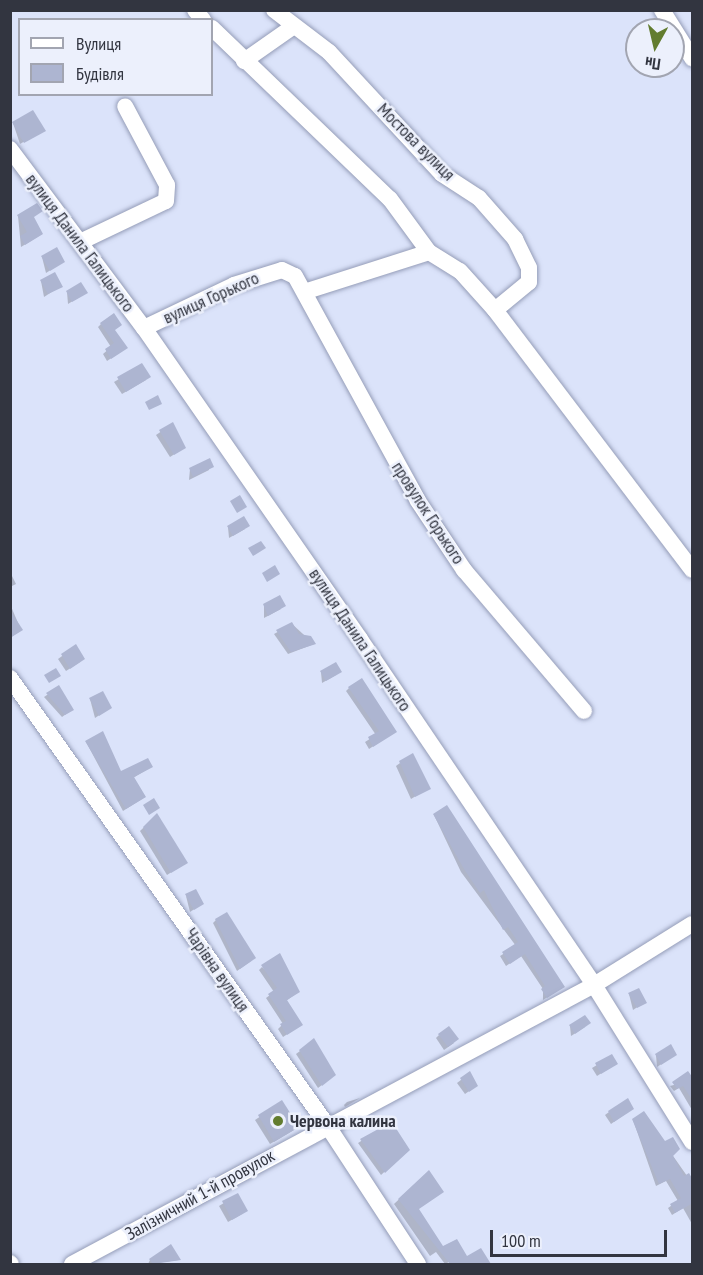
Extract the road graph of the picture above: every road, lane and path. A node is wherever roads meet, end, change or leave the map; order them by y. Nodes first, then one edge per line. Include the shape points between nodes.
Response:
1 (274, 10) edge
2 (662, 10) edge
3 (294, 26) junction
4 (213, 29) edge
5 (693, 58) edge
6 (244, 61) junction
7 (124, 106) dead end
8 (10, 149) edge
9 (80, 242) junction
10 (429, 252) junction
11 (306, 291) junction
12 (495, 310) junction
13 (144, 328) junction
14 (693, 570) edge
15 (10, 678) edge
16 (584, 711) dead end
17 (693, 924) edge
18 (594, 985) junction
19 (327, 1125) junction
20 (693, 1142) edge
21 (72, 1264) edge
22 (418, 1264) edge

1 - 3 street, Мостова вулиця
2 - 5 street
3 - 6 street
3 - 12 street, Мостова вулиця via 329,52 442,174 479,198 515,239 529,268 529,282
4 - 6 street
6 - 10 street via 390,199
7 - 9 street via 168,194 162,205
8 - 9 street, вулиця Данила Галицького
9 - 13 street, вулиця Данила Галицького
10 - 11 street
10 - 12 street via 460,271
11 - 13 street, вулиця Горького via 295,276 282,270
11 - 16 street, провулок Горького via 418,501 464,570
12 - 14 street
13 - 18 street, вулиця Данила Галицького
15 - 19 street, Чарівна вулиця
17 - 18 street, Залізничний 1-й провулок
18 - 19 street, Залізничний 1-й провулок
18 - 20 street, вулиця Данила Галицького
19 - 21 street, Залізничний 1-й провулок
19 - 22 street, Чарівна вулиця

